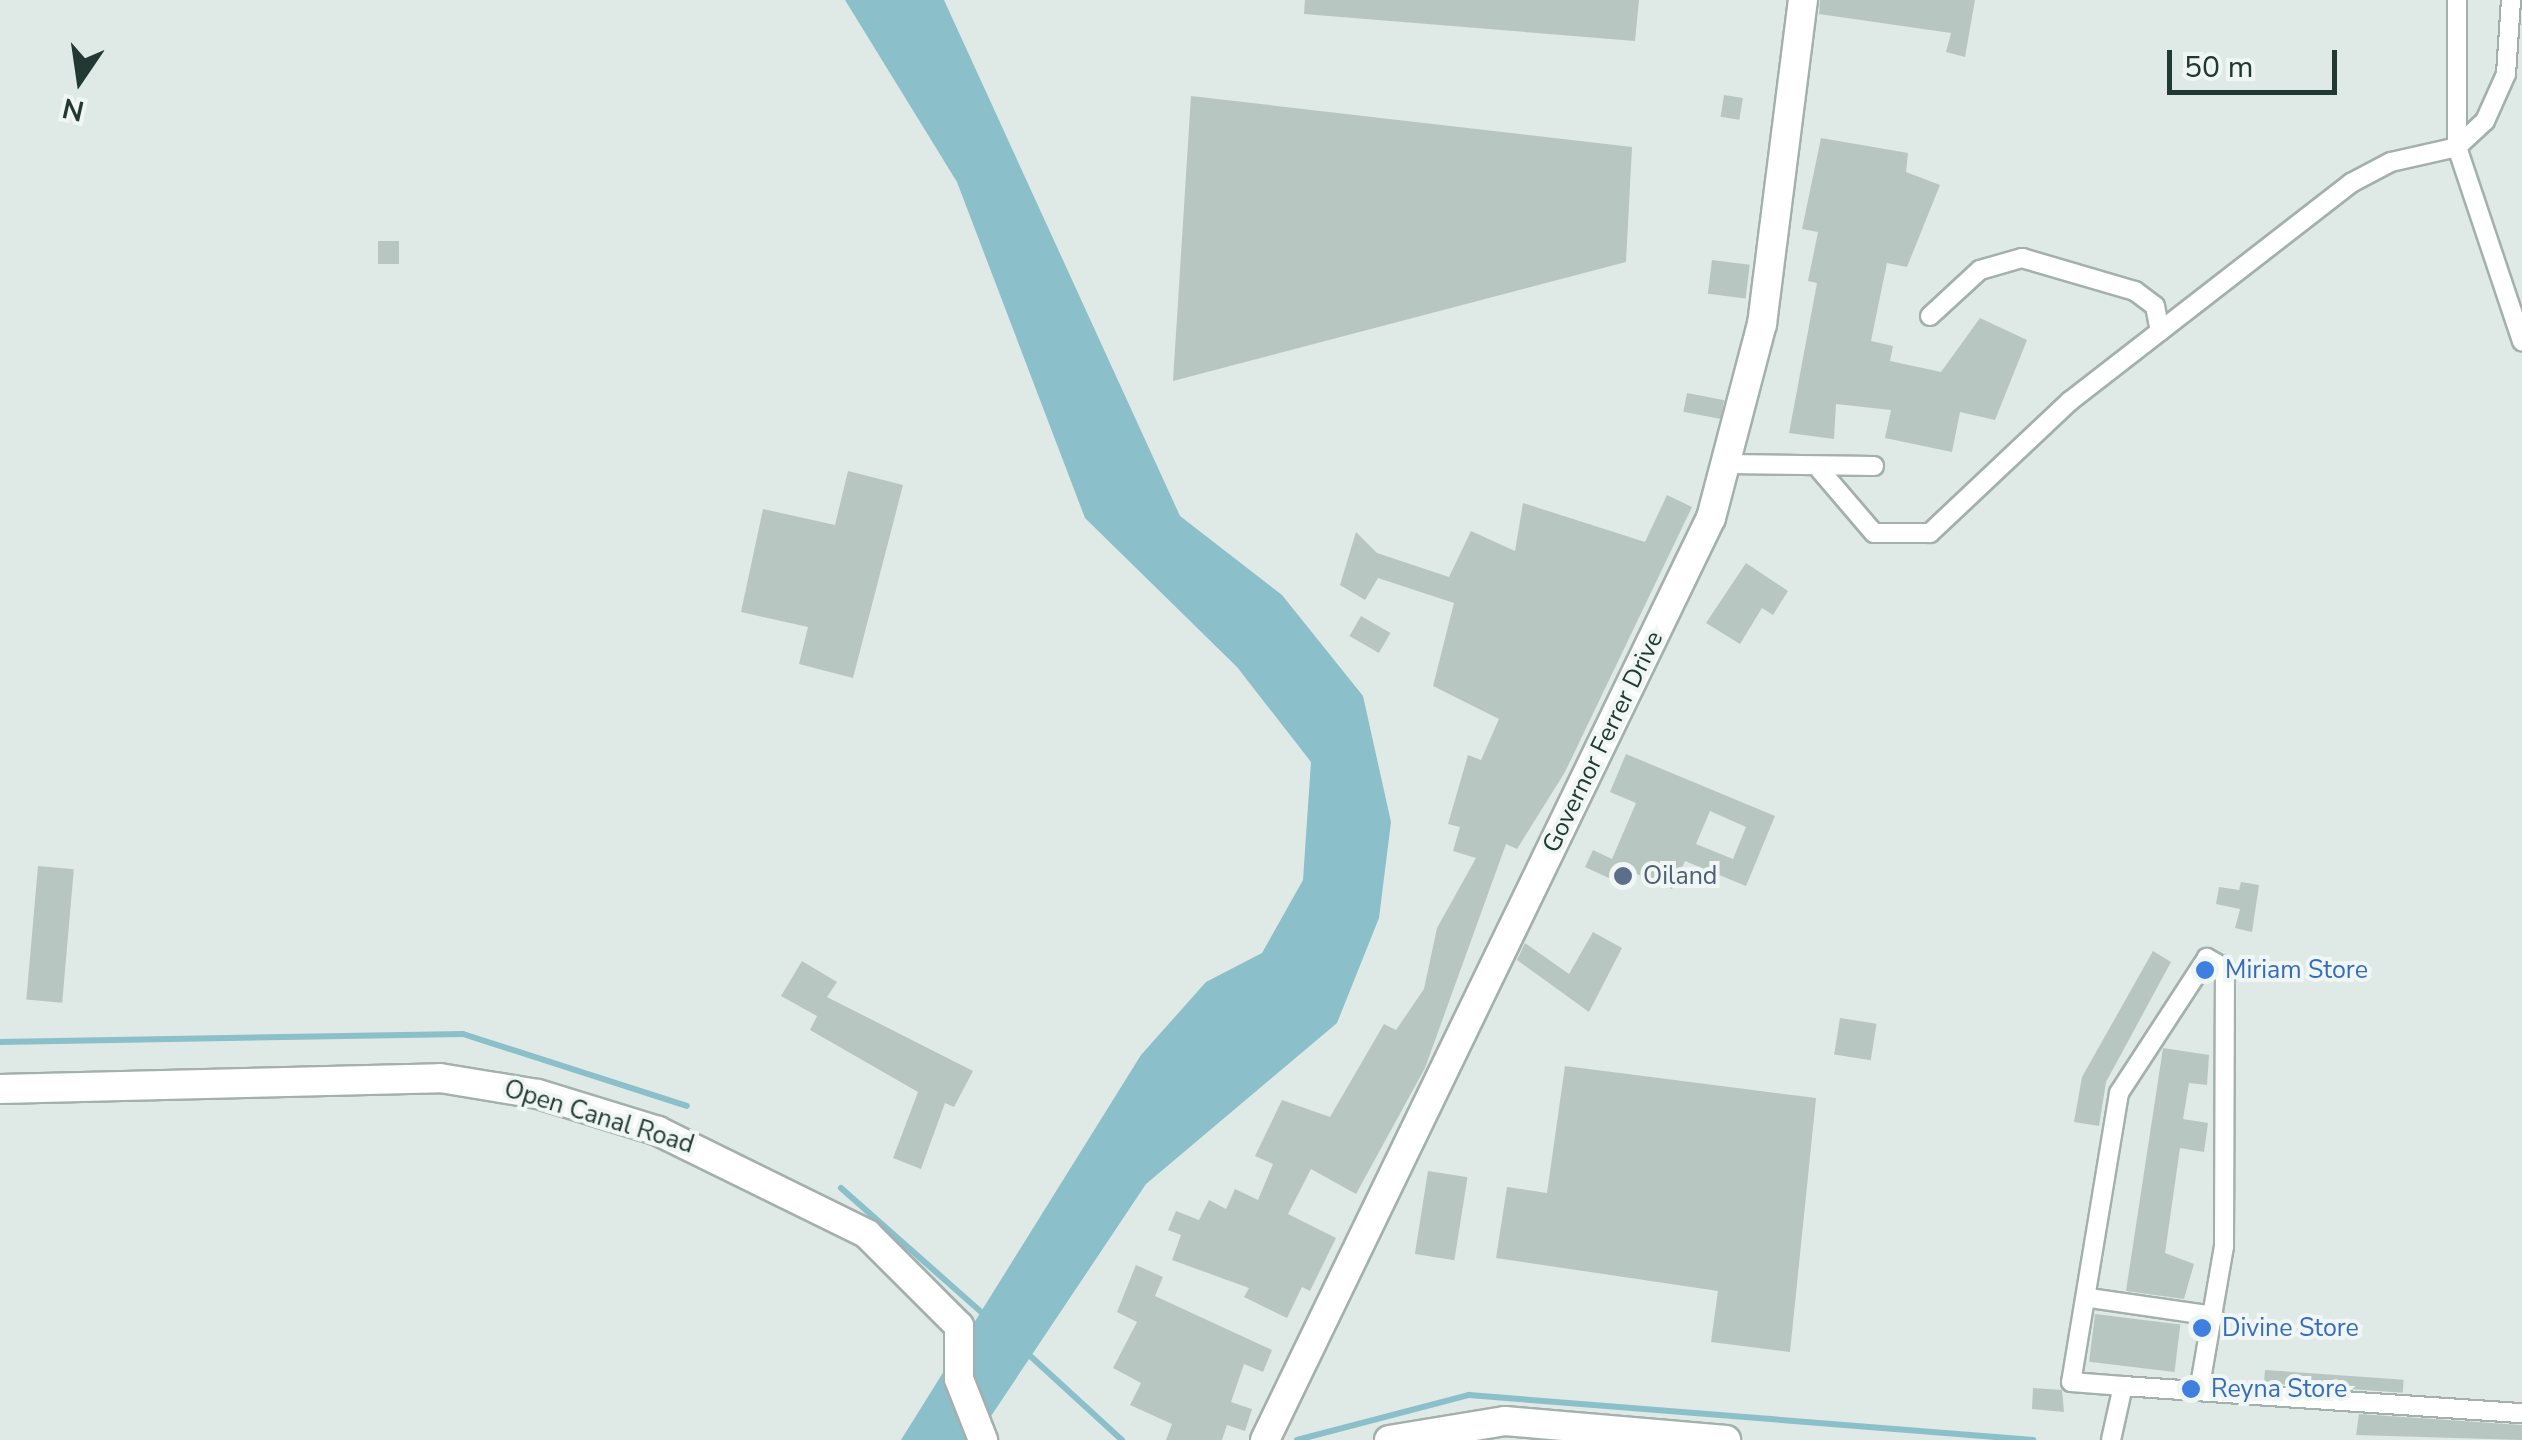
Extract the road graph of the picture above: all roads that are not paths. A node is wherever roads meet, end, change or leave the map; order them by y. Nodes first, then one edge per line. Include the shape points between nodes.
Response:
1 (1803, 0) edge
2 (2457, 0) edge
3 (2512, 0) edge
4 (2515, 37) edge
5 (2457, 147) junction
6 (1930, 316) dead end
7 (2160, 332) junction
8 (2522, 341) edge
9 (1729, 464) junction
10 (1874, 466) dead end
11 (1820, 470) junction
12 (0, 1090) edge
13 (2089, 1298) junction
14 (2214, 1316) junction
15 (2123, 1386) junction
16 (2199, 1391) junction
17 (2522, 1413) edge
18 (983, 1437) edge
19 (1265, 1440) edge
20 (1389, 1440) edge
21 (1726, 1440) edge
22 (2111, 1440) edge

1 - 9 main road, Governor Ferrer Drive via 1762,324
2 - 5 street
3 - 4 street
4 - 5 street via 2499,101
5 - 7 street via 2391,162 2351,184
5 - 8 street
6 - 7 street via 1980,270 2022,258 2135,291 2155,306
7 - 11 street via 2070,401 1930,533 1874,533
9 - 11 street
9 - 19 main road, Governor Ferrer Drive via 1690,565
10 - 11 street
12 - 18 main road, Open Canal Road via 412,1078 538,1094 703,1148 854,1225 954,1319 959,1376
13 - 14 street
13 - 14 street via 2119,1093 2208,958 2225,968 2224,1247
13 - 15 street via 2071,1382
14 - 16 street
15 - 16 street
15 - 22 street
16 - 17 street
20 - 21 main road via 1505,1421

